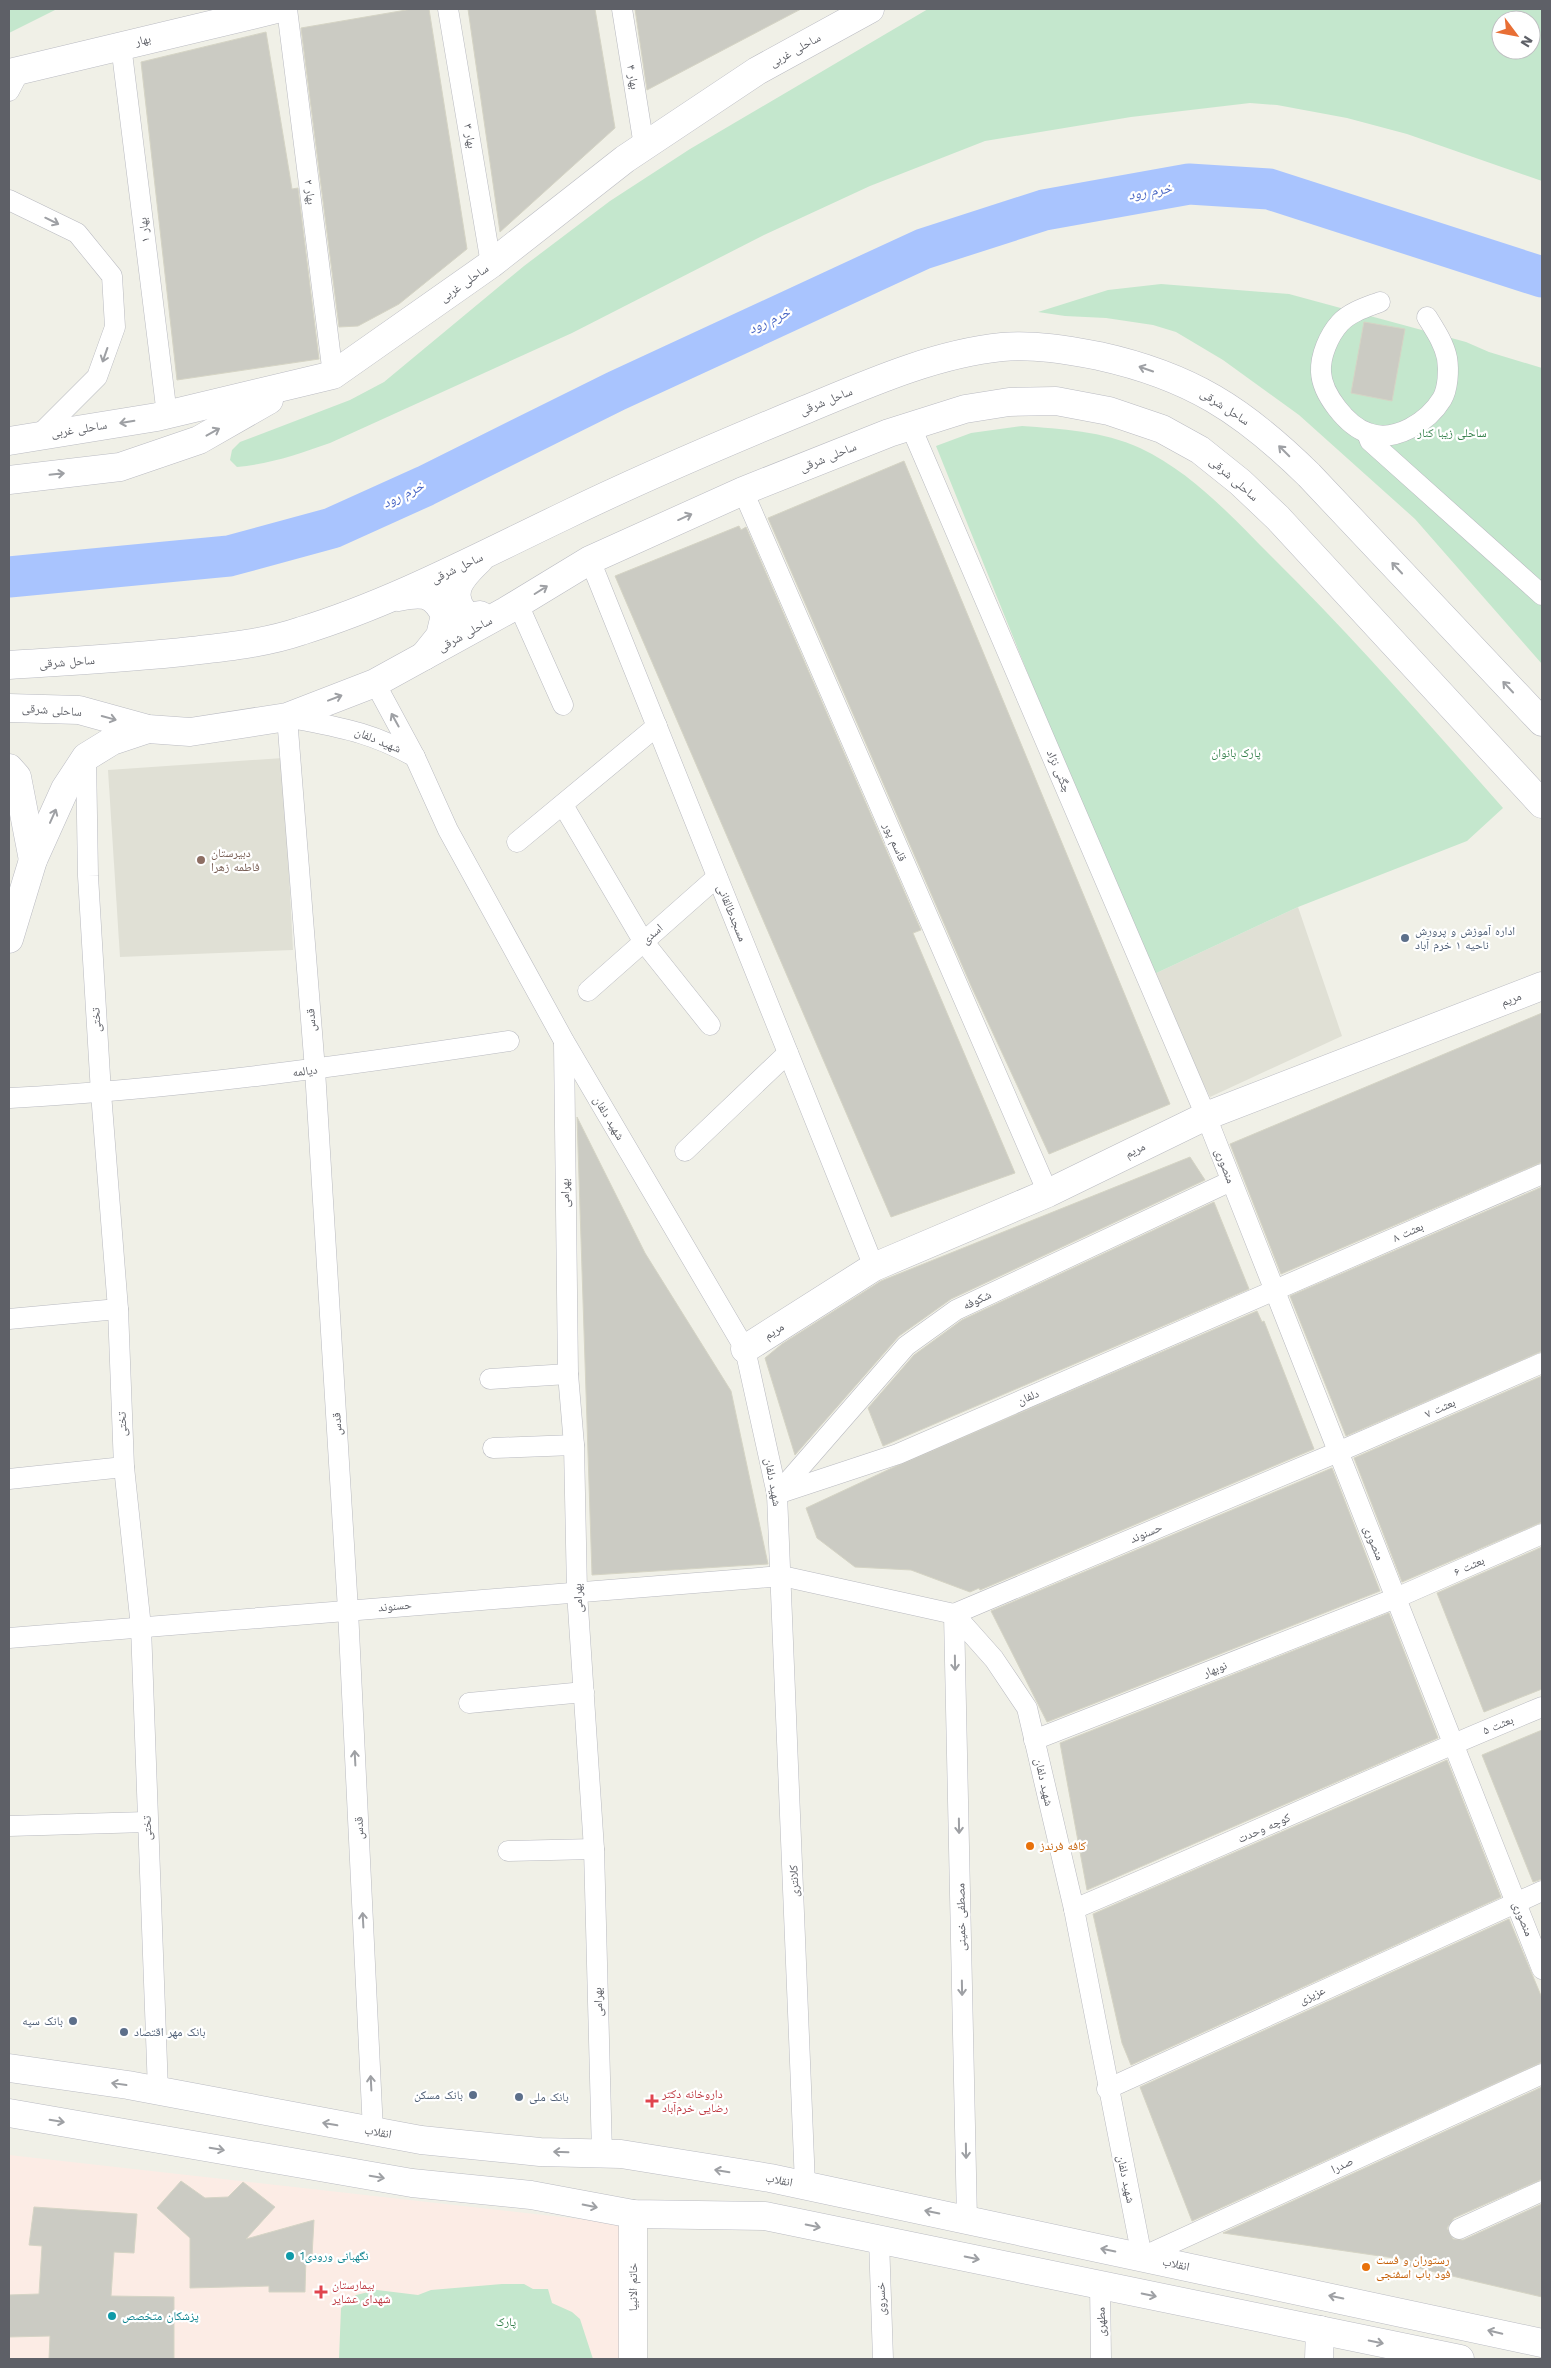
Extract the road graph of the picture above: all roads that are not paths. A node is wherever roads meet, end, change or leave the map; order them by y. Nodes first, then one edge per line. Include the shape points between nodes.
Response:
1 (277, 9) edge
2 (287, 9) edge
3 (448, 9) edge
4 (622, 9) edge
5 (870, 9) edge
6 (122, 45) junction
7 (12, 78) edge
8 (644, 146) junction
9 (9, 200) edge
10 (491, 264) junction
11 (1380, 302) dead end
12 (1427, 317) dead end
13 (333, 375) junction
14 (294, 386) junction
15 (167, 415) junction
16 (911, 427) junction
17 (1367, 433) junction
18 (38, 436) junction
19 (9, 440) edge
20 (9, 480) edge
21 (742, 491) junction
22 (484, 555) junction
23 (590, 560) junction
24 (1542, 595) edge
25 (385, 599) junction
26 (512, 608) junction
27 (423, 658) junction
28 (9, 665) edge
29 (375, 682) junction
30 (563, 705) dead end
31 (9, 708) edge
32 (287, 717) junction
33 (1542, 722) edge
34 (657, 726) junction
35 (148, 729) junction
36 (86, 757) junction
37 (415, 757) junction
38 (9, 768) edge
39 (1542, 804) edge
40 (563, 805) junction
41 (517, 842) dead end
42 (33, 860) junction
43 (717, 876) junction
44 (9, 939) edge
45 (643, 941) junction
46 (1542, 986) edge
47 (588, 991) dead end
48 (710, 1025) dead end
49 (509, 1041) dead end
50 (564, 1041) junction
51 (788, 1053) junction
52 (315, 1070) junction
53 (101, 1093) junction
54 (10, 1098) dead end
55 (1206, 1116) junction
56 (686, 1151) dead end
57 (1542, 1174) edge
58 (1231, 1181) junction
59 (1048, 1193) junction
60 (874, 1267) junction
61 (1274, 1290) junction
62 (118, 1308) junction
63 (9, 1319) edge
64 (745, 1349) junction
65 (1542, 1363) edge
66 (568, 1374) junction
67 (490, 1379) dead end
68 (574, 1445) junction
69 (494, 1448) dead end
70 (1338, 1452) junction
71 (124, 1467) junction
72 (9, 1478) edge
73 (777, 1494) junction
74 (1542, 1534) edge
75 (782, 1576) junction
76 (577, 1592) junction
77 (1396, 1598) junction
78 (348, 1610) junction
79 (954, 1614) junction
80 (141, 1627) junction
81 (9, 1638) edge
82 (584, 1692) junction
83 (469, 1703) dead end
84 (1542, 1707) edge
85 (1034, 1740) junction
86 (1453, 1743) junction
87 (146, 1822) junction
88 (9, 1826) edge
89 (594, 1849) junction
90 (508, 1851) dead end
91 (1542, 1891) edge
92 (1516, 1901) junction
93 (1074, 1909) junction
94 (1542, 1969) edge
95 (9, 2068) edge
96 (1542, 2074) edge
97 (1107, 2089) junction
98 (158, 2091) junction
99 (9, 2113) edge
100 (373, 2131) junction
101 (461, 2144) junction
102 (602, 2154) junction
103 (805, 2186) junction
104 (459, 2188) junction
105 (1542, 2191) edge
106 (634, 2214) junction
107 (968, 2220) junction
108 (1459, 2229) dead end
109 (879, 2239) junction
110 (1142, 2257) junction
111 (1100, 2285) junction
112 (1320, 2330) junction
113 (1542, 2343) edge
114 (633, 2359) edge
115 (883, 2359) edge
116 (1101, 2359) edge
117 (1319, 2359) edge
118 (1460, 2359) edge

1 - 6 main road, بهار
2 - 13 street, بهار ۲
3 - 10 street, بهار ۳
4 - 8 street, بهار ۴
5 - 8 main road, ساحلی غربی via 758,71
6 - 7 main road, بهار
6 - 15 street, بهار ۱
8 - 10 main road, ساحلی غربی
9 -> 18 street via 77,233 112,276 115,327 97,377
10 - 13 main road, ساحلی غربی
11 - 17 street via 1355,312 1340,323 1323,354 1321,373 1330,398 1346,420
12 - 17 street via 1442,341 1447,358 1443,398 1423,421 1407,430 1387,436
13 - 14 main road, ساحلی غربی
14 - 15 main road, ساحلی غربی
20 -> 14 main road via 120,467 198,440
15 -> 18 main road, ساحلی غربی
16 - 21 main road, ساحلی شرقی
16 - 39 main road, ساحلی شرقی via 965,409 1009,402 1056,401 1109,411 1162,429 1200,450 1278,518
16 - 55 street, چگنی نژاد
17 - 24 street via 1370,441
18 - 19 main road, ساحلی غربی
23 -> 21 main road, ساحلی شرقی
21 - 59 street, قاسم پور
22 - 25 main road, ساحل شرقی
22 - 26 main road via 465,573 456,592 458,607 468,617
33 -> 22 main road, ساحل شرقی via 1273,440 1230,408 1188,383 1131,363 1069,350 1003,347 950,357 872,382 719,445
26 -> 23 main road, ساحلی شرقی
23 - 34 street, مسجدطالقانی
25 - 27 main road via 411,594 427,595 438,602 445,615 440,636
25 - 28 main road, ساحل شرقی via 299,632 237,646 137,657
26 - 27 main road, ساحلی شرقی
26 - 30 street
27 - 29 main road, ساحلی شرقی
32 -> 29 main road, ساحلی شرقی
37 -> 29 street
31 -> 35 main road, ساحلی شرقی via 80,710
32 - 35 main road, ساحلی شرقی via 190,732
32 - 37 street, شهید دلفان via 354,730
32 - 52 street, قدس
34 - 40 street
34 - 43 street, مسجدطالقانی
35 - 36 main road via 112,741
42 -> 36 main road via 65,789
36 - 53 street, تختی via 88,876
37 - 50 street, شهید دلفان via 448,830
38 - 42 main road via 17,777
40 - 41 street
40 - 45 street
42 - 44 main road
43 - 45 street, اسدی
43 - 51 street, مسجدطالقانی
45 - 47 street, اسدی
45 - 48 street
46 - 55 main road, مریم
49 - 52 street, دیالمه
50 - 64 street, شهید دلفان
50 - 66 street, بهرامی
51 - 56 street
51 - 60 street, مسجدطالقانی
52 - 53 street, دیالمه
52 - 78 street, قدس
53 - 54 street, دیالمه
53 - 62 street, تختی
55 - 58 street, منصوری
55 - 59 main road, مریم
57 - 61 street, بعثت ۸
58 - 61 street, منصوری
58 - 73 street, شکوفه via 956,1310 906,1346
59 - 60 main road, مریم
60 - 64 main road, مریم
61 - 70 street, منصوری
61 - 73 street, دلفان via 898,1454
62 - 63 street
62 - 71 street, تختی
64 - 73 street, شهید دلفان
65 - 70 street, بعثت ۷
66 - 67 street
66 - 68 street, بهرامی
68 - 69 street
68 - 76 street, بهرامی
70 - 77 street, منصوری
70 - 79 street, حسنوند
71 - 72 street
71 - 80 street, تختی
73 - 75 street, شهید دلفان
74 - 77 street, بعثت ۶
75 - 76 street, حسنوند
75 - 79 street
75 - 103 street, کلانتری
76 - 78 street, حسنوند
76 - 82 street, بهرامی
77 - 85 street, نوبهار
77 - 86 street, منصوری
78 - 80 street, حسنوند
100 -> 78 street, قدس
79 - 85 street, شهید دلفان via 994,1659 1027,1708
79 -> 107 street, مصطفی خمینی
80 - 81 street, حسنوند
80 - 87 street, تختی
82 - 83 street
82 - 89 street, بهرامی
84 - 86 street, بعثت ۵
85 - 93 street, شهید دلفان
86 - 92 street, منصوری
86 - 93 street, کوچه وحدت
87 - 88 street
87 - 98 street, تختی
89 - 90 street
89 - 102 street, بهرامی
91 - 92 street, عزیزی
92 - 94 street, منصوری
92 - 97 street, عزیزی
93 - 97 street, شهید دلفان
98 -> 95 main road, انقلاب
96 - 110 street, صدرا
97 - 110 street, شهید دلفان
100 -> 98 main road, انقلاب
99 -> 104 main road
100 - 101 main road, انقلاب
102 -> 101 main road, انقلاب
101 - 104 main road
103 -> 102 main road, انقلاب via 621,2154
107 -> 103 main road, انقلاب
104 -> 106 main road via 531,2195
105 - 108 street
106 -> 109 main road via 765,2216
106 - 114 main road, خاتم الانبیا
110 -> 107 main road, انقلاب
109 -> 111 main road
109 - 115 street, خسروی
113 -> 110 main road, انقلاب
111 -> 112 main road
111 - 116 street, مطهری
112 - 117 main road
112 -> 118 main road

